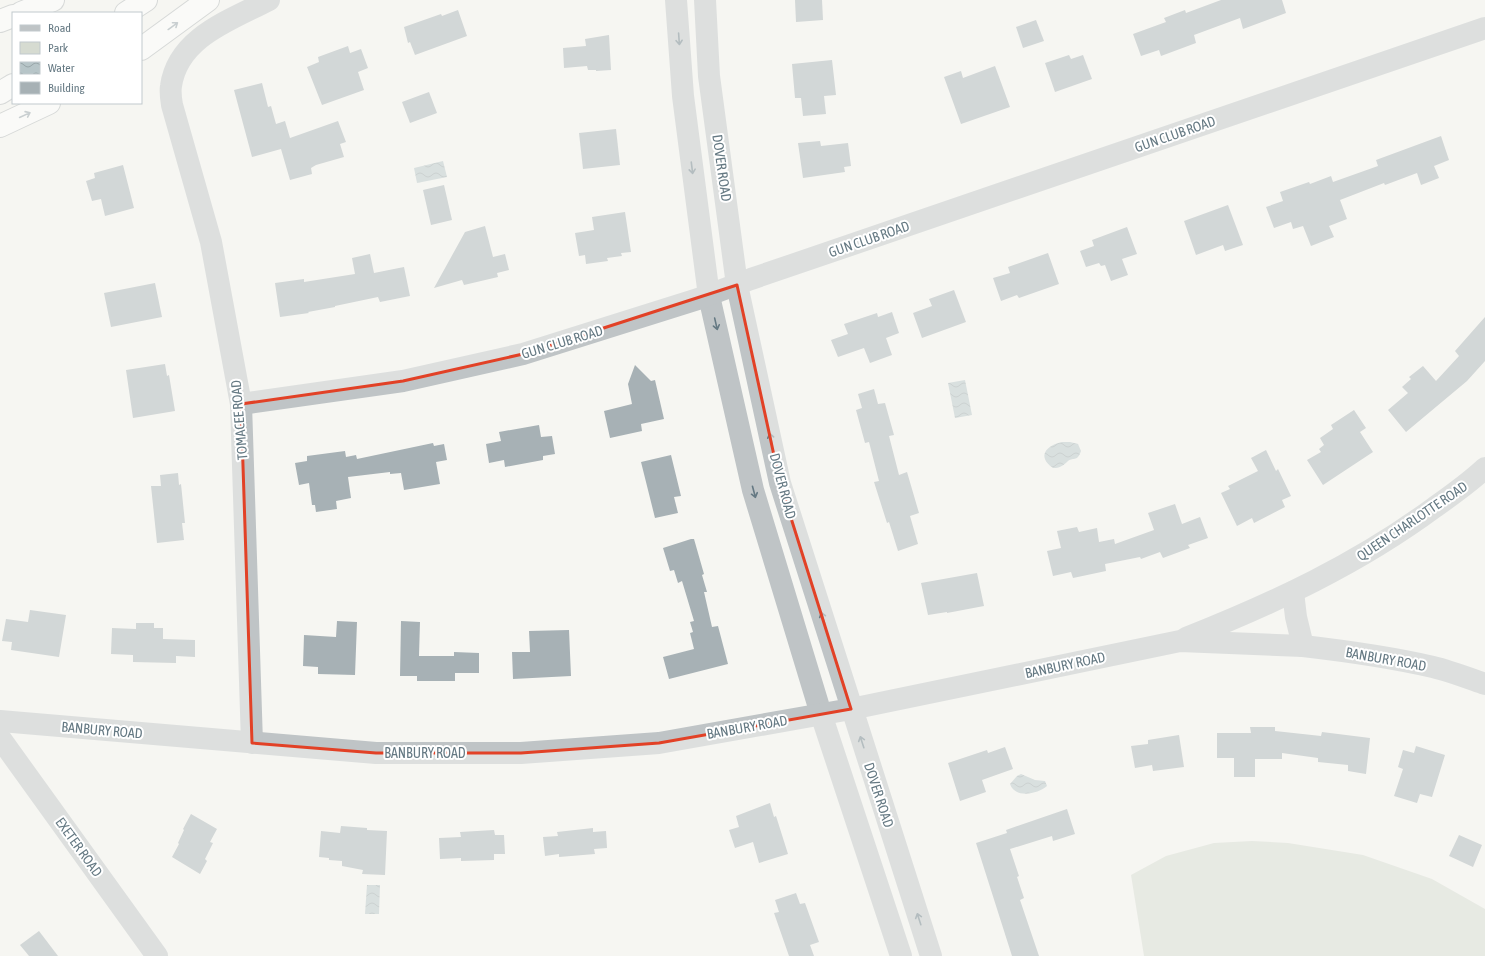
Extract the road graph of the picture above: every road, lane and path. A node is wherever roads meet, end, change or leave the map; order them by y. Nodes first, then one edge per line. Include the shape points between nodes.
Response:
1 (53, 0) edge
2 (146, 0) edge
3 (208, 0) edge
4 (269, 0) edge
5 (676, 0) edge
6 (705, 0) edge
7 (23, 12) edge
8 (128, 12) edge
9 (12, 16) edge
10 (0, 21) edge
11 (1485, 28) edge
12 (142, 48) edge
13 (12, 86) edge
14 (0, 93) edge
15 (47, 104) edge
16 (0, 126) edge
17 (737, 285) junction
18 (709, 296) junction
19 (241, 404) junction
20 (1485, 468) edge
21 (1294, 592) junction
22 (1180, 641) junction
23 (1303, 646) junction
24 (1485, 684) edge
25 (851, 709) junction
26 (821, 714) junction
27 (0, 721) edge
28 (0, 738) edge
29 (252, 743) junction
30 (157, 956) edge
31 (901, 956) edge
32 (931, 956) edge

1 - 7 highway
2 - 8 highway
12 -> 3 highway
4 - 19 street, TOMACEE ROAD via 210,30 192,44 174,72 171,88 172,105 211,242
5 -> 18 street, DOVER ROAD via 683,96
6 - 17 street, DOVER ROAD via 709,76
9 - 10 highway
11 - 17 street, GUN CLUB ROAD
13 - 14 highway
16 -> 15 highway
17 - 18 street, GUN CLUB ROAD
25 -> 17 street, DOVER ROAD via 780,483
18 - 19 street, GUN CLUB ROAD via 524,354 403,381
18 -> 26 street, DOVER ROAD via 753,490
19 - 29 street, TOMACEE ROAD
20 - 21 street, QUEEN CHARLOTTE ROAD via 1408,527
21 - 22 street, QUEEN CHARLOTTE ROAD
21 - 23 street via 1296,617
22 - 23 street, BANBURY ROAD
22 - 25 street, BANBURY ROAD
23 - 24 street, BANBURY ROAD via 1378,656 1427,666
25 - 26 street, BANBURY ROAD
32 -> 25 street, DOVER ROAD
26 - 29 street, BANBURY ROAD via 659,742 521,753 376,753
26 - 31 street, DOVER ROAD
27 - 29 street, BANBURY ROAD
28 - 30 street, EXETER ROAD

